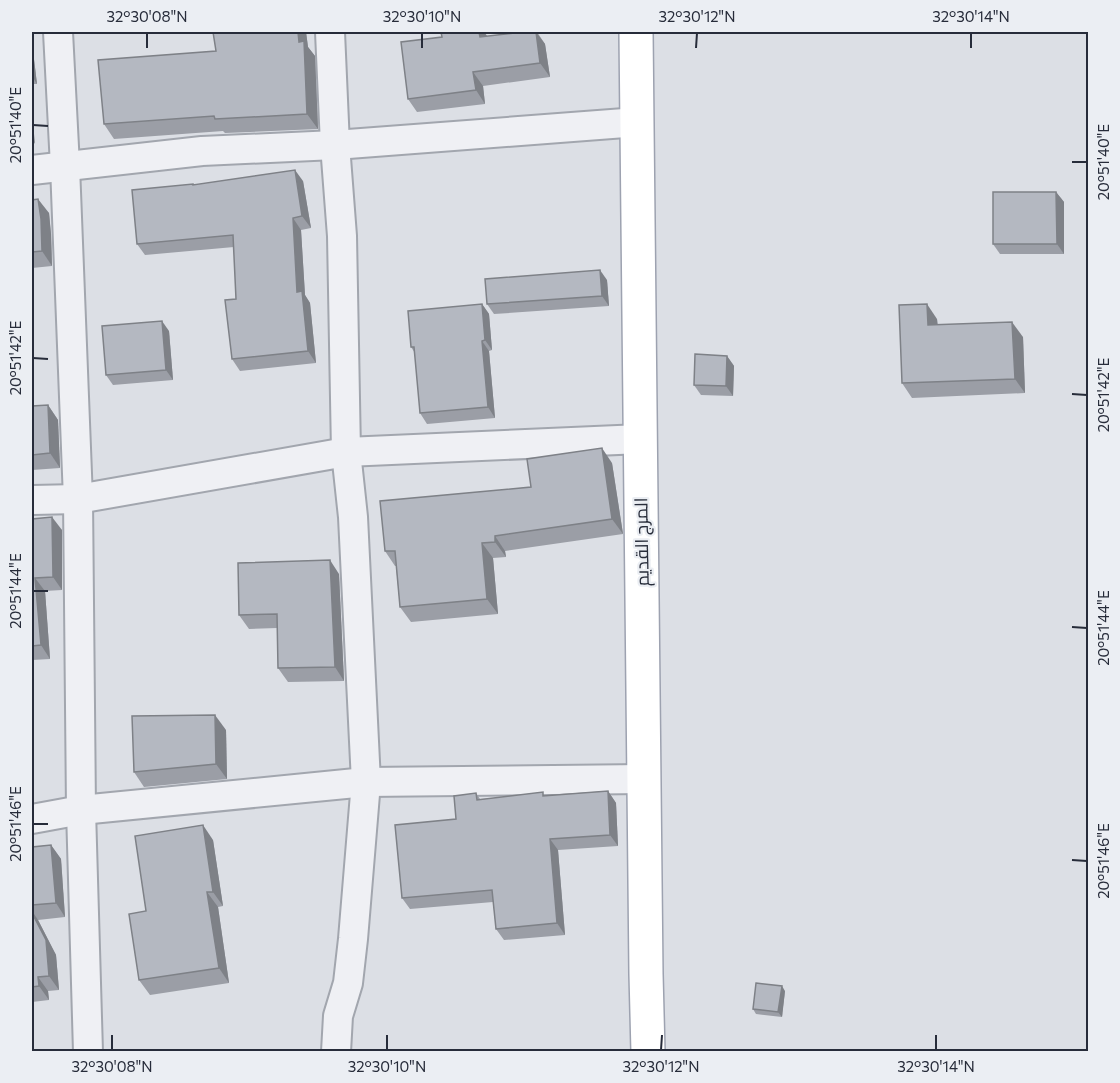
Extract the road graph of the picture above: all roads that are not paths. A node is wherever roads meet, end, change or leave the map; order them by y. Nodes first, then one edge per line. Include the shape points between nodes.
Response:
1 (58, 32) edge
2 (330, 32) edge
3 (636, 32) edge
4 (638, 122) junction
5 (335, 145) junction
6 (66, 166) junction
7 (32, 170) edge
8 (641, 439) junction
9 (346, 452) junction
10 (78, 499) junction
11 (32, 500) edge
12 (644, 778) junction
13 (366, 782) junction
14 (81, 810) junction
15 (32, 819) edge
16 (88, 1052) edge
17 (336, 1052) edge
18 (648, 1052) edge

1 - 6 street
2 - 5 street
3 - 4 main road, المرج القديم
4 - 5 street
4 - 8 main road, المرج القديم
5 - 6 street via 201,151
5 - 9 street via 342,236
6 - 7 street
6 - 10 street
8 - 9 street
8 - 12 main road, المرج القديم
9 - 10 street
9 - 13 street
10 - 11 street
10 - 14 street
12 - 13 street
12 - 18 main road, المرج القديم
13 - 14 street
13 - 17 street via 354,939 348,983 338,1016
14 - 15 street
14 - 16 street

